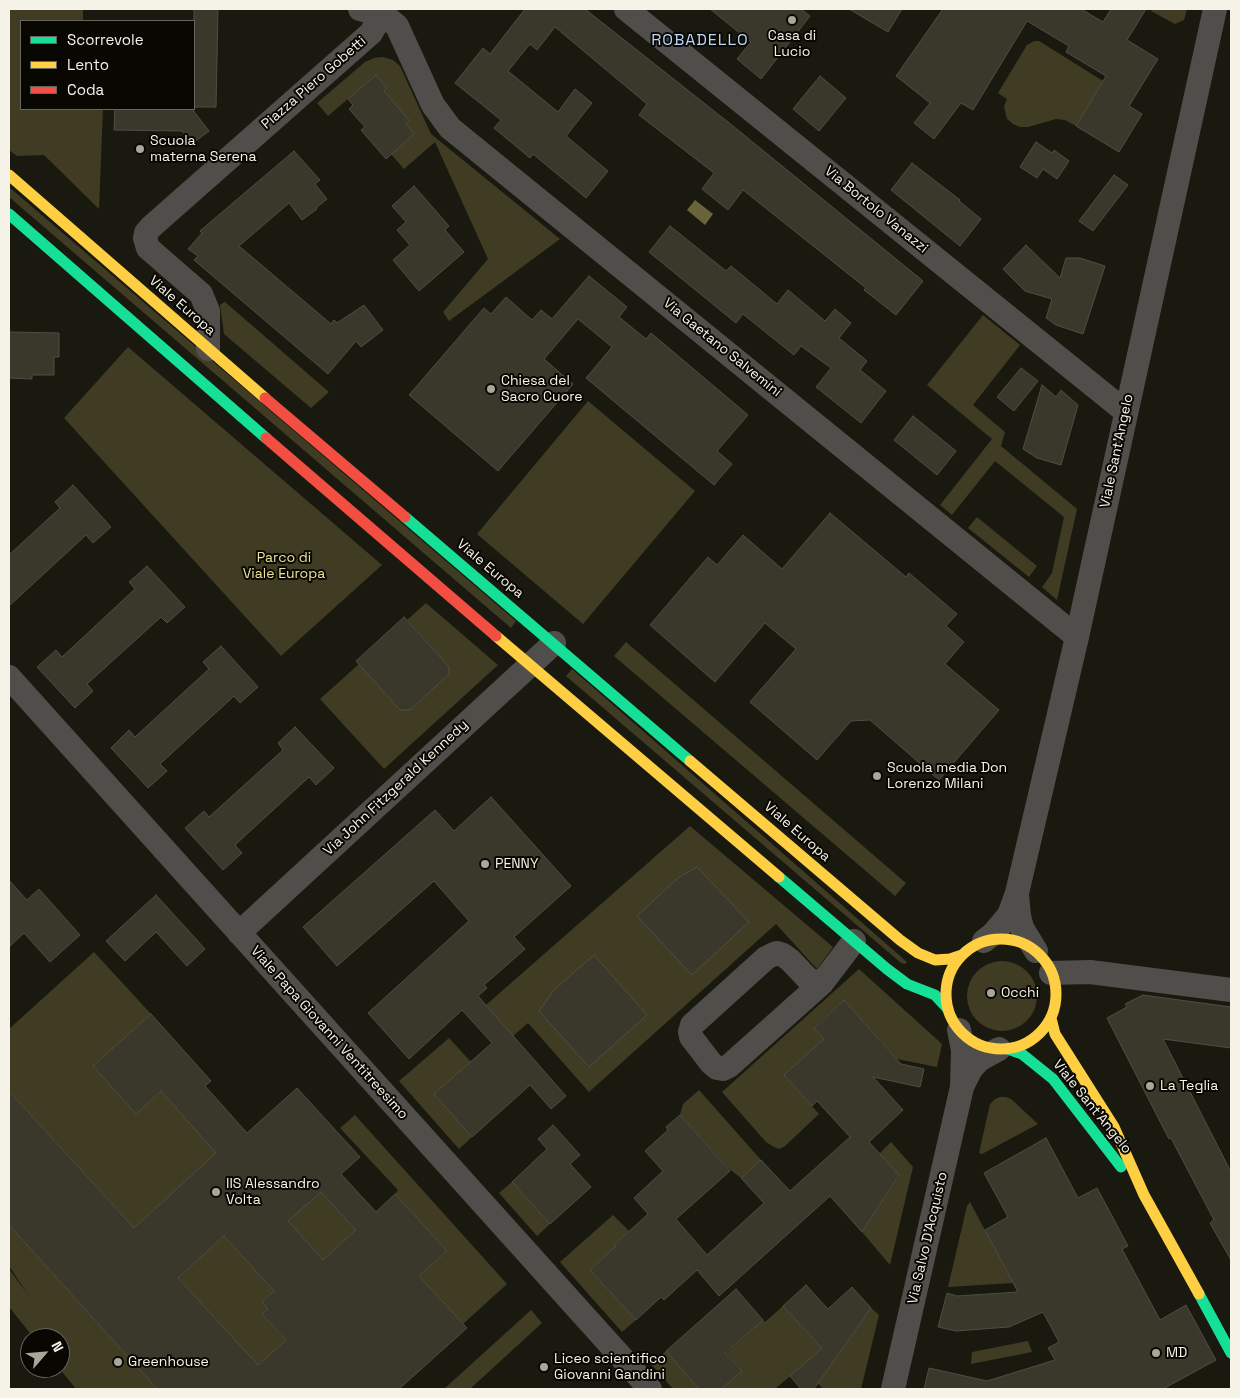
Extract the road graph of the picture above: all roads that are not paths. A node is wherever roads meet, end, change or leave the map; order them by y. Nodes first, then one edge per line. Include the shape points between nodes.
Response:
1 (626, 9) edge
2 (1215, 9) edge
3 (381, 18) edge
4 (9, 175) edge
5 (9, 214) edge
6 (208, 349) junction
7 (1126, 412) junction
8 (1077, 637) junction
9 (554, 643) junction
10 (530, 665) junction
11 (9, 677) edge
12 (1017, 893) junction
13 (239, 933) junction
14 (854, 941) junction
15 (984, 941) junction
16 (1036, 951) junction
17 (962, 955) junction
18 (1051, 973) junction
19 (822, 982) junction
20 (1231, 990) edge
21 (948, 1008) junction
22 (1051, 1018) junction
23 (959, 1030) junction
24 (1004, 1049) junction
25 (962, 1087) junction
26 (1144, 1195) junction
27 (1231, 1353) edge
28 (650, 1389) edge
29 (893, 1389) edge

1 - 7 street, Via Bortolo Vanazzi
2 - 7 street, Viale Sant'Angelo
3 - 6 street, Piazza Piero Gobetti via 146,233 148,248 201,294 208,311
3 - 8 street, Via Gaetano Salvemini via 450,128
4 - 6 street, Viale Europa
5 - 10 street
6 - 9 street, Viale Europa
7 - 8 street, Viale Sant'Angelo
8 - 12 street, Viale Sant'Angelo
9 - 10 street, Via John Fitzgerald Kennedy
9 - 17 street, Viale Europa via 900,940 935,960
10 - 13 street, Via John Fitzgerald Kennedy
10 - 14 street
11 - 13 street, Viale Papa Giovanni Ventitreesimo
12 - 15 street, Viale Sant'Angelo via 1006,920
12 - 16 street, Viale Sant'Angelo via 1022,928
13 - 28 street, Viale Papa Giovanni Ventitreesimo
14 - 19 street
14 - 21 street via 896,977 934,995
15 - 16 street via 1011,940
15 - 17 street
16 - 18 street
17 - 21 street via 955,962 948,979
18 - 20 street via 1090,972
18 - 22 street via 1056,1000
19 - 19 street via 809,980 783,955 772,955 692,1025 691,1037 711,1063 718,1068 729,1066
21 - 23 street
22 - 24 street via 1026,1044
22 - 26 street, Viale Sant’Angelo via 1055,1034 1114,1127
23 - 24 street via 973,1042
23 - 25 street, Via Salvo D'Acquisto via 963,1050
24 - 25 street, Via Salvo D'Acquisto via 979,1060
24 - 26 street, Viale Sant’Angelo via 1022,1054 1053,1079
25 - 29 street, Via Salvo D'Acquisto
26 - 27 street, Viale Sant’Angelo

